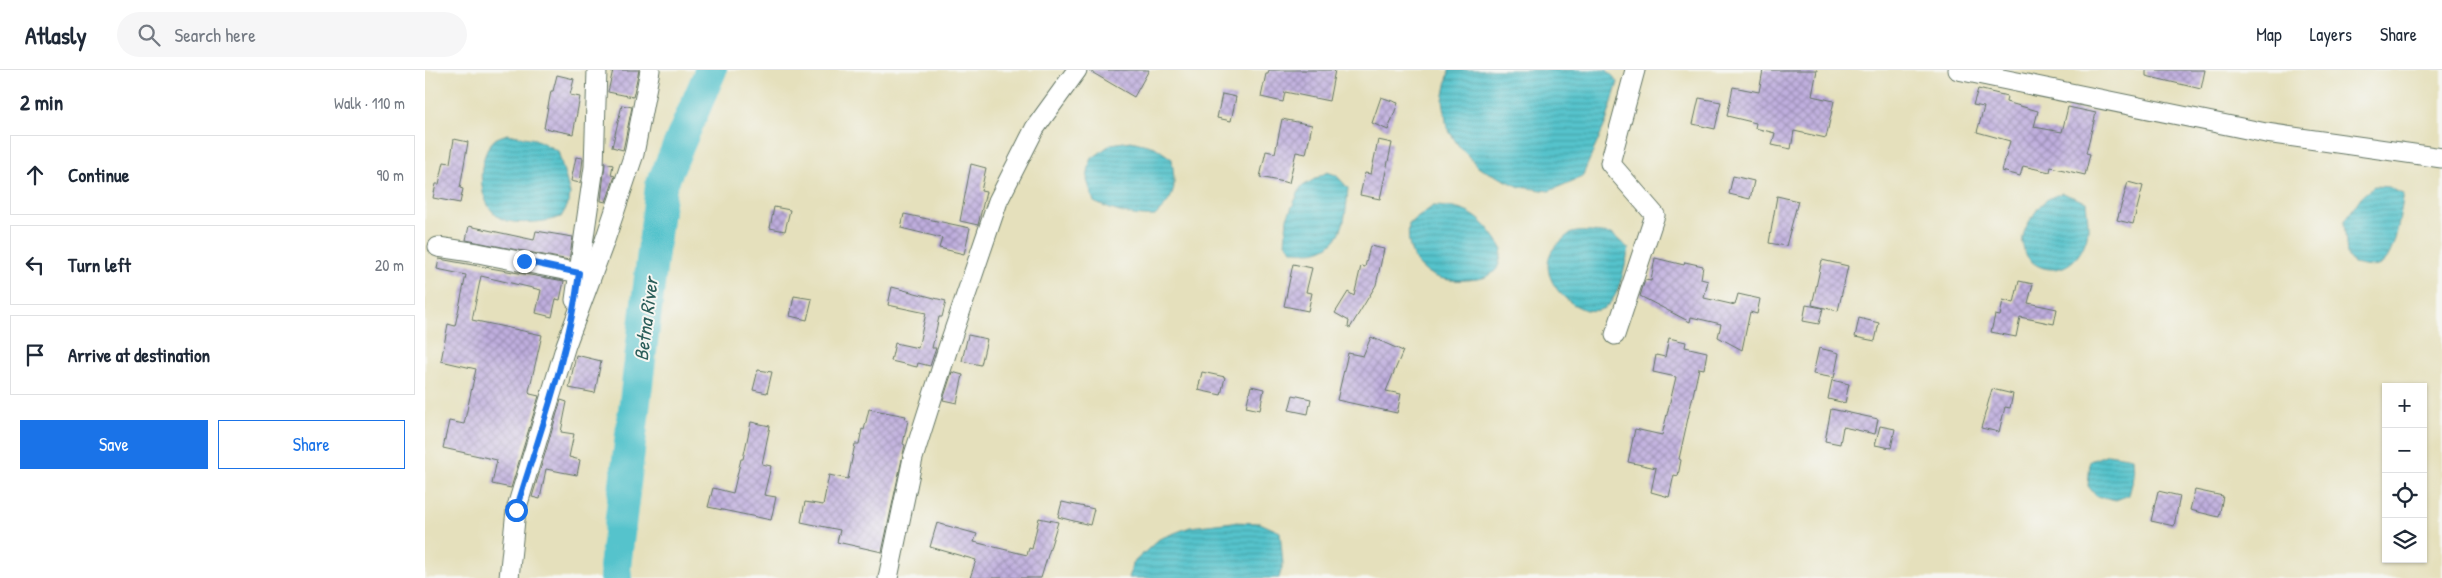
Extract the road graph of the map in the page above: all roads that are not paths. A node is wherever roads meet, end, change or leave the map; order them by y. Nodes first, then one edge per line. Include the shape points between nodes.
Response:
1 (597, 70) edge
2 (650, 70) edge
3 (1077, 70) edge
4 (1635, 70) edge
5 (1958, 70) edge
6 (2442, 158) edge
7 (438, 247) dead end
8 (579, 273) junction
9 (1615, 335) dead end
10 (566, 345) junction
11 (509, 578) edge
12 (887, 578) edge

1 - 8 street via 594,167
2 - 10 street via 634,154
3 - 12 street via 1035,128 998,202 913,458
4 - 9 street via 1610,163 1655,215
5 - 6 street via 2266,132
7 - 8 street
8 - 10 street
10 - 11 street via 516,510

